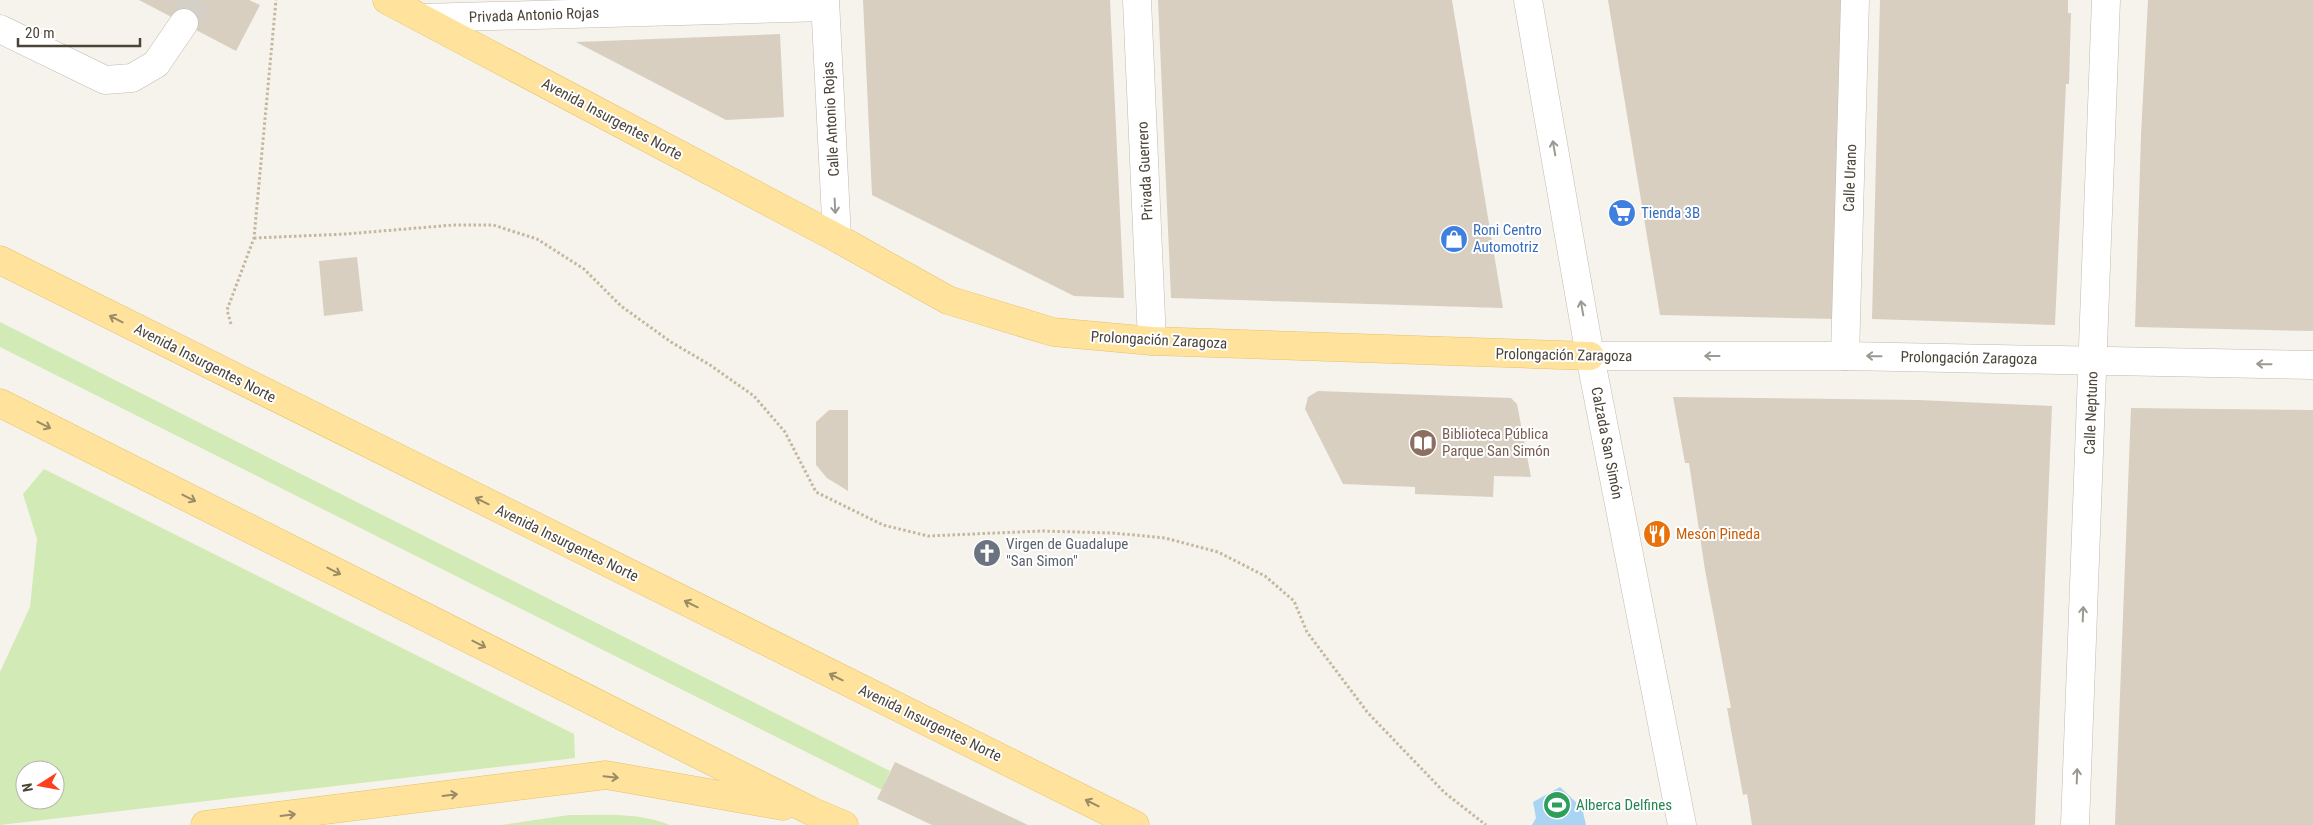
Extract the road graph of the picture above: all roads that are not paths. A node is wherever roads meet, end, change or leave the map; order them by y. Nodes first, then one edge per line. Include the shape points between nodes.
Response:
1 (387, 0) edge
2 (1137, 0) edge
3 (1528, 0) edge
4 (1855, 0) edge
5 (2106, 0) edge
6 (825, 4) edge
7 (422, 18) junction
8 (184, 24) tunnel mouth
9 (0, 29) edge
10 (836, 238) junction
11 (0, 260) edge
12 (1152, 341) junction
13 (1590, 356) junction
14 (1845, 356) junction
15 (2093, 360) junction
16 (2313, 365) edge
17 (0, 403) edge
18 (811, 811) junction
19 (205, 825) edge
20 (844, 825) edge
21 (1135, 825) edge
22 (1682, 825) edge
23 (2075, 825) edge

1 - 7 main road, Avenida Insurgentes Norte
2 - 12 street, Privada Guerrero
13 -> 3 street, Calzada San Simón
4 - 14 street, Calle Urano
5 - 15 street, Calle Neptuno
6 - 7 street, Privada Antonio Rojas
6 -> 10 street, Calle Antonio Rojas
7 - 10 main road, Avenida Insurgentes Norte
8 - 9 street via 156,64 132,78 105,80
10 - 12 main road, Prolongación Zaragoza via 948,300 1053,332
21 -> 11 main road, Avenida Insurgentes Norte
12 - 13 main road, Prolongación Zaragoza
14 -> 13 street, Prolongación Zaragoza
13 - 22 street, Calzada San Simón
15 -> 14 street, Prolongación Zaragoza
16 -> 15 street, Prolongación Zaragoza
23 -> 15 street, Calle Neptuno
17 -> 18 main road
19 -> 18 main road via 606,775
18 - 20 main road

